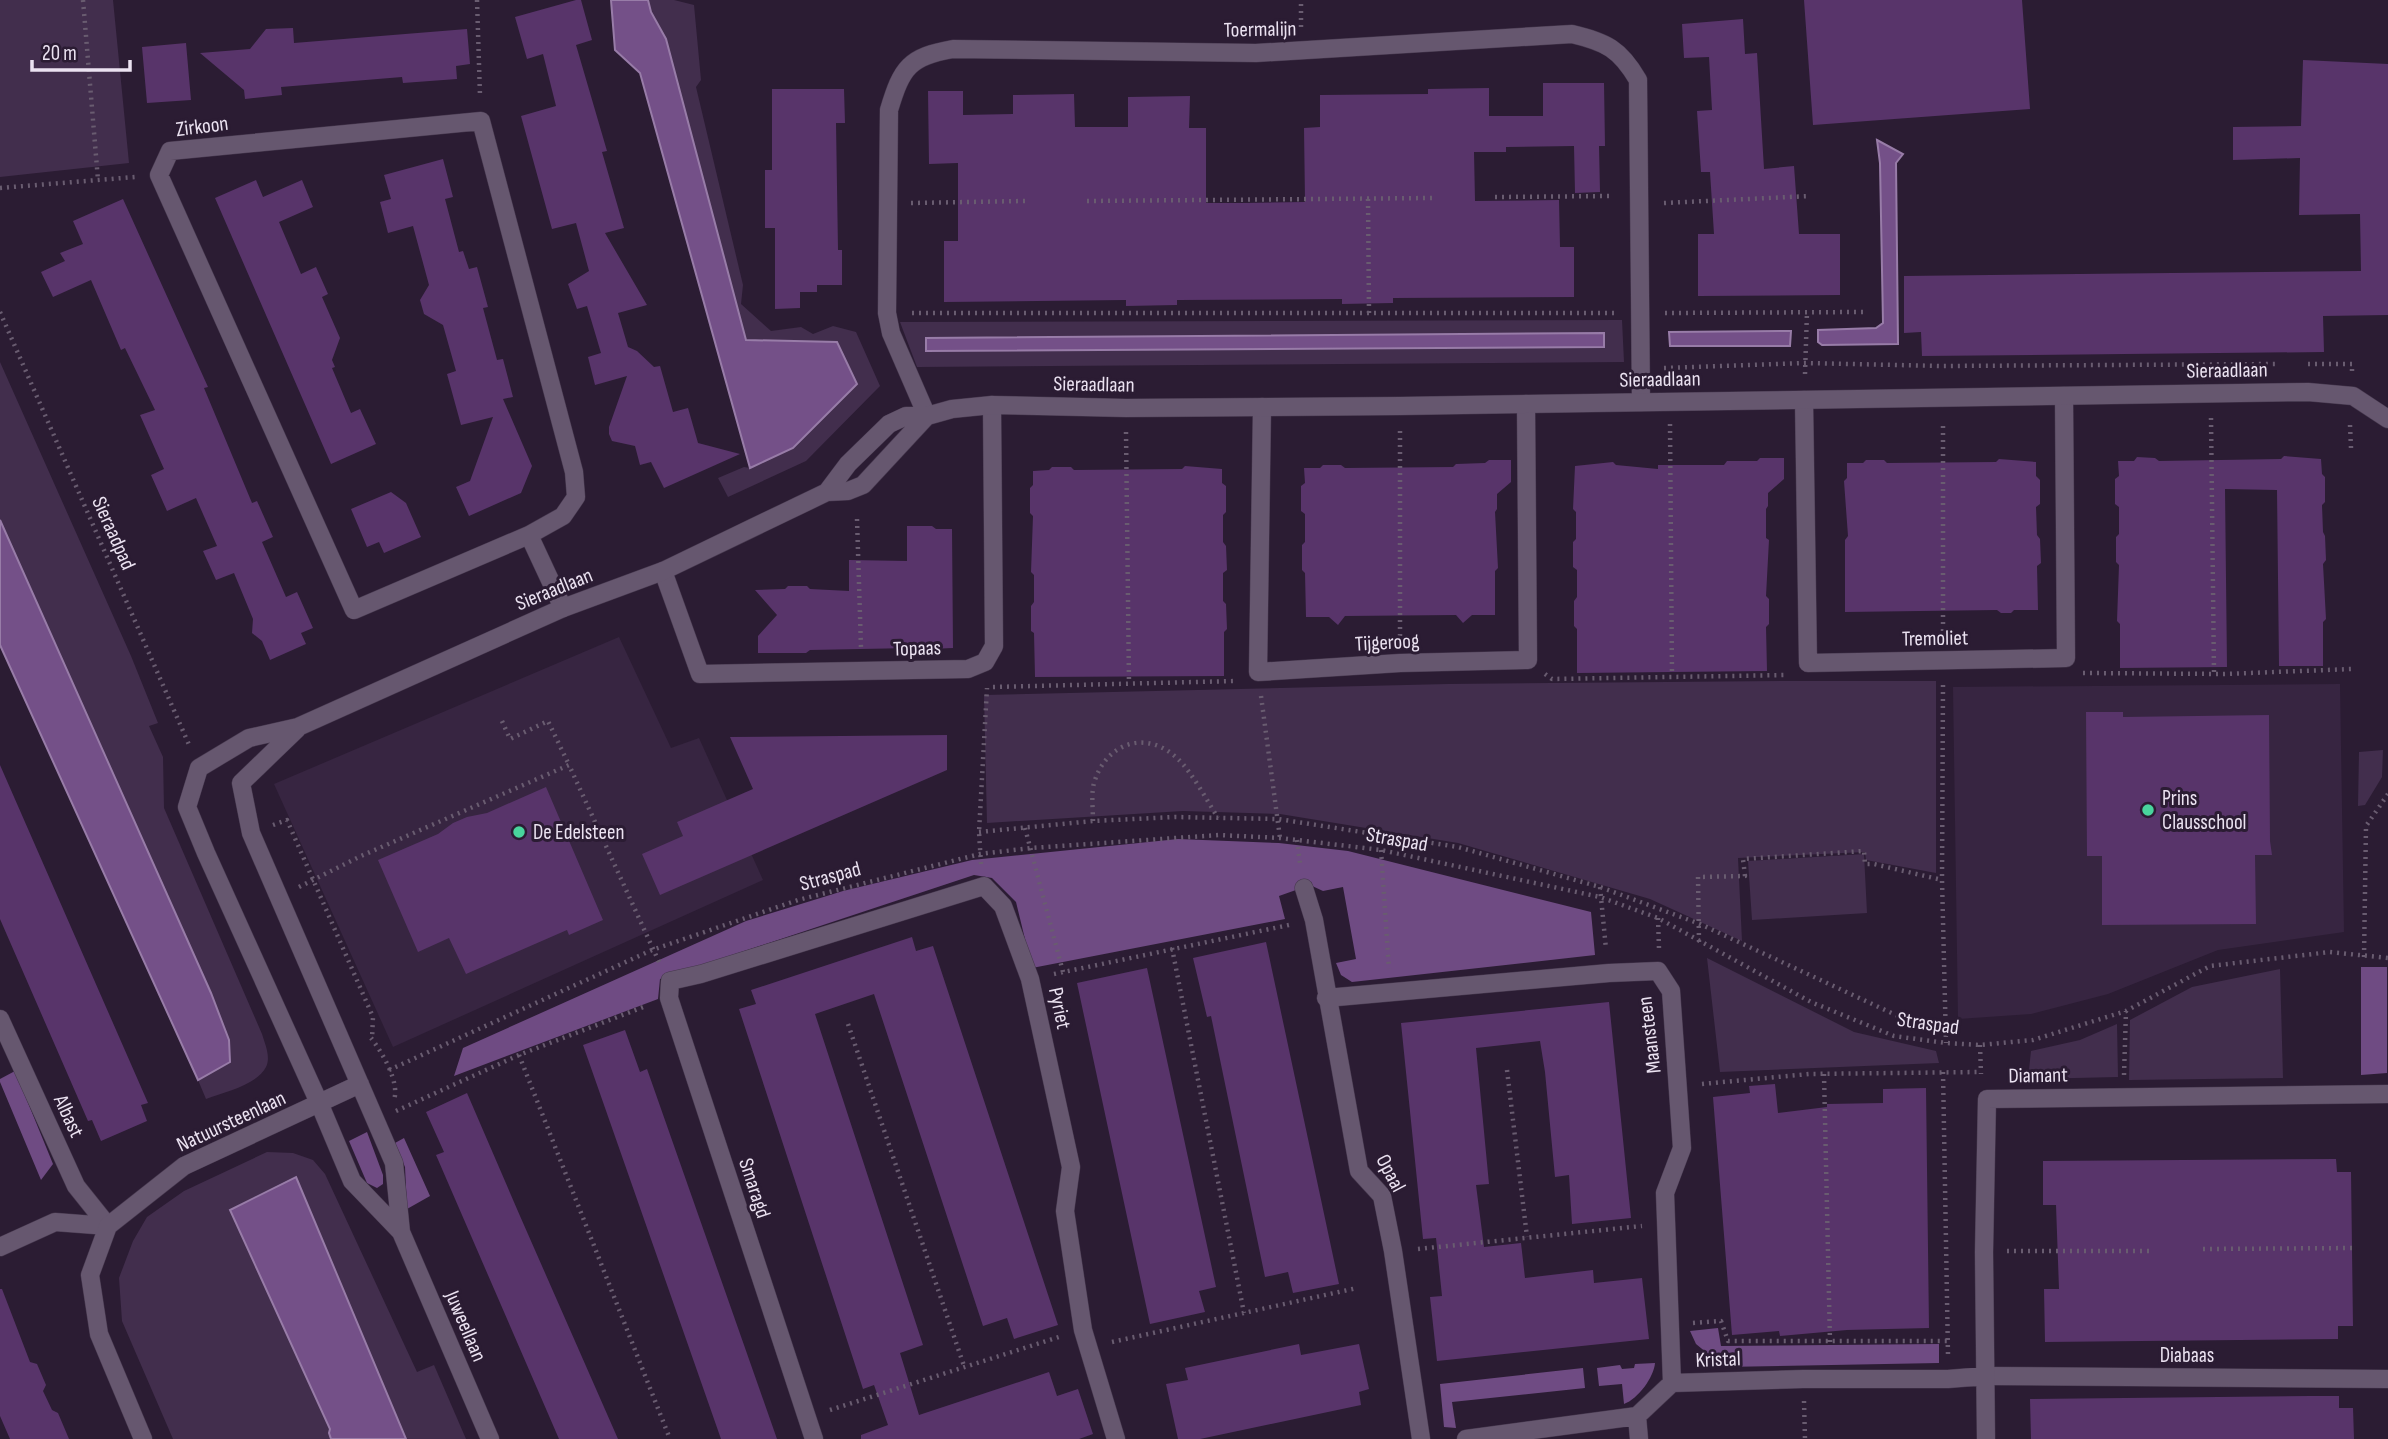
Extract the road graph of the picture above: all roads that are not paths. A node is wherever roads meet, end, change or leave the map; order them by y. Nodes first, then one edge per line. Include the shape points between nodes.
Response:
1 (2064, 396) junction
2 (1804, 400) junction
3 (1641, 402) junction
4 (1525, 404) junction
5 (992, 405) junction
6 (1262, 407) junction
7 (927, 416) junction
8 (2388, 419) edge
9 (827, 492) junction
10 (529, 535) junction
11 (663, 572) junction
12 (563, 608) junction
13 (298, 727) junction
14 (1304, 888) dead end
15 (669, 998) joint
16 (1326, 998) junction
17 (0, 1019) edge
18 (360, 1084) junction
19 (2388, 1094) edge
20 (320, 1105) junction
21 (108, 1226) junction
22 (401, 1232) junction
23 (0, 1247) edge
24 (1985, 1376) junction
25 (2388, 1379) edge
26 (1672, 1383) junction
27 (1637, 1416) junction
28 (143, 1439) edge
29 (490, 1439) edge
30 (814, 1439) edge
31 (1116, 1439) edge
32 (1421, 1439) edge
33 (1466, 1439) edge
34 (1639, 1439) edge
35 (1986, 1439) edge

1 - 2 street, Sieraadlaan
1 - 2 street, Tremoliet via 2066,658 1808,663
1 - 8 street, Sieraadlaan via 2308,392 2353,396
2 - 3 street, Sieraadlaan
3 - 4 street, Sieraadlaan
3 - 7 street, Toermalijn via 1638,80 1627,61 1601,41 1572,34 1301,52 953,49 908,66 896,86 890,110 887,313 891,333
4 - 6 street, Sieraadlaan
4 - 6 street, Tijgeroog via 1528,660 1258,673
5 - 6 street, Sieraadlaan
5 - 7 street, Sieraadlaan
5 - 11 street, Topaas via 993,646 985,663 968,669 699,674
7 - 9 street, Sieraadlaan via 863,485
7 - 9 street, Sieraadlaan via 906,416 889,424
9 - 11 street, Sieraadlaan
10 - 10 street, Zirkoon via 354,610 159,175 170,151 481,121 574,472 576,497 563,516
10 - 12 street
11 - 12 street, Sieraadlaan
12 - 13 street, Sieraadlaan
13 - 18 street, Sieraadlaan via 241,783 251,833
13 - 20 street, Sieraadlaan via 249,738 199,768 187,807
14 - 16 street, Opaal via 1314,920
15 - 30 street, Smaragd
15 - 31 street, Pyriet via 670,981 984,886 1003,906 1030,979 1071,1167 1065,1211 1083,1330
16 - 26 street, Maansteen via 1658,971 1671,991 1682,1148 1665,1193
16 - 32 street, Opaal via 1359,1171 1382,1196 1394,1251
17 - 21 street, Albast via 76,1186
18 - 20 street, Natuursteenlaan
18 - 22 street, Juweellaan via 394,1163
19 - 24 street, Diamant via 1987,1099
20 - 21 street, Natuursteenlaan via 184,1166
20 - 22 street, Juweellaan via 352,1181
21 - 23 street via 55,1222
21 - 28 street via 90,1275 99,1334
22 - 29 street, Juweellaan
24 - 25 street, Diabaas
24 - 26 street, Kristal
24 - 35 street, Diamant
26 - 27 street, Kristal
27 - 33 street
27 - 34 street

